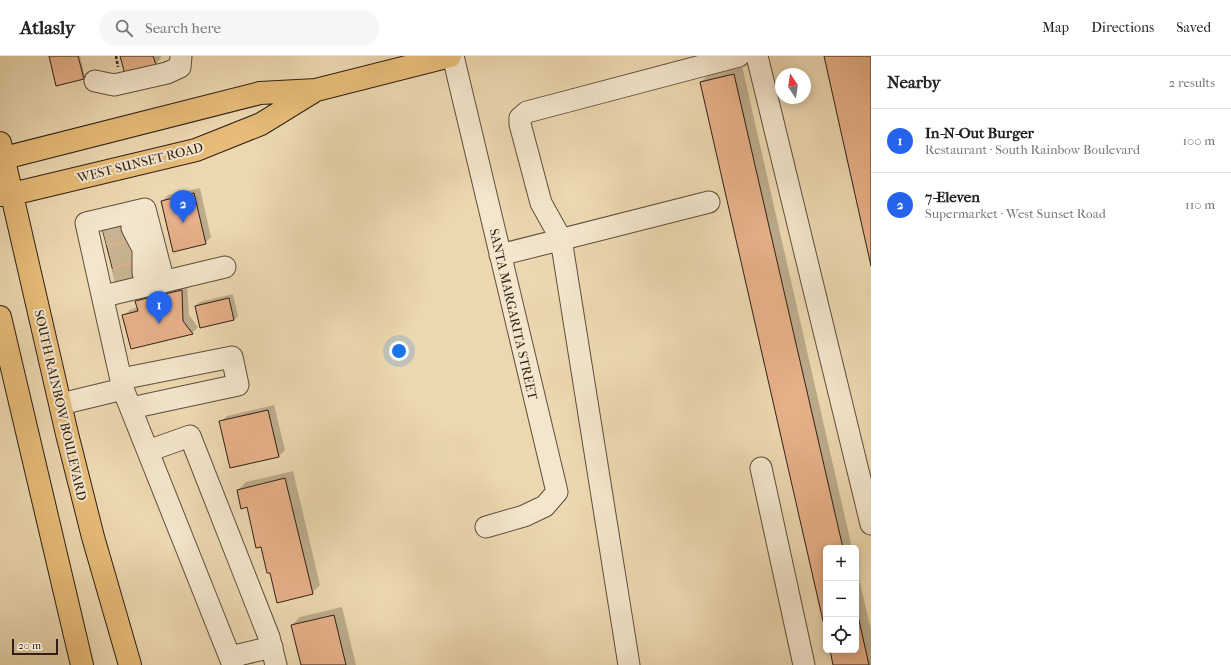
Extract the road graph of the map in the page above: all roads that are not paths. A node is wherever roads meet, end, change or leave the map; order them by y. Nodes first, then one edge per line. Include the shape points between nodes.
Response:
1 (181, 56) edge
2 (450, 56) edge
3 (453, 56) edge
4 (739, 56) edge
5 (757, 56) edge
6 (105, 83) dead end
7 (316, 90) junction
8 (1, 153) edge
9 (6, 194) edge
10 (709, 202) dead end
11 (132, 228) dead end
12 (104, 235) dead end
13 (562, 239) junction
14 (144, 248) junction
15 (500, 255) junction
16 (102, 259) junction
17 (225, 267) dead end
18 (143, 273) dead end
19 (114, 279) dead end
20 (164, 282) junction
21 (104, 296) junction
22 (0, 317) edge
23 (122, 384) junction
24 (60, 404) junction
25 (131, 408) junction
26 (148, 451) junction
27 (761, 468) dead end
28 (871, 524) edge
29 (486, 528) dead end
30 (274, 656) edge
31 (231, 661) edge
32 (82, 665) edge
33 (130, 665) edge
34 (629, 665) edge
35 (804, 665) edge

1 - 6 street via 180,68 167,73
2 - 7 main road, WEST SUNSET ROAD
3 - 15 street, SANTA MARGARITA STREET
4 - 13 street via 527,112 520,118 540,203
5 - 28 street
7 - 8 main road, WEST SUNSET ROAD via 260,93
7 - 9 main road, WEST SUNSET ROAD via 261,124 196,150
8 - 9 main road, SOUTH RAINBOW BOULEVARD
9 - 24 main road, SOUTH RAINBOW BOULEVARD
10 - 13 street
11 - 14 street
12 - 16 street
13 - 15 street
13 - 34 street
14 - 16 street via 145,209 86,223
14 - 18 street
14 - 20 street
15 - 29 street, SANTA MARGARITA STREET via 557,492 545,506 524,516
16 - 19 street
16 - 21 street
17 - 20 street
20 - 21 street
21 - 23 street
22 - 32 main road
23 - 24 street
23 - 25 street
23 - 25 street via 232,357 238,385
24 - 33 main road, SOUTH RAINBOW BOULEVARD via 93,537
25 - 26 street
26 - 30 street via 190,436
26 - 31 street
27 - 35 street
30 - 31 street

